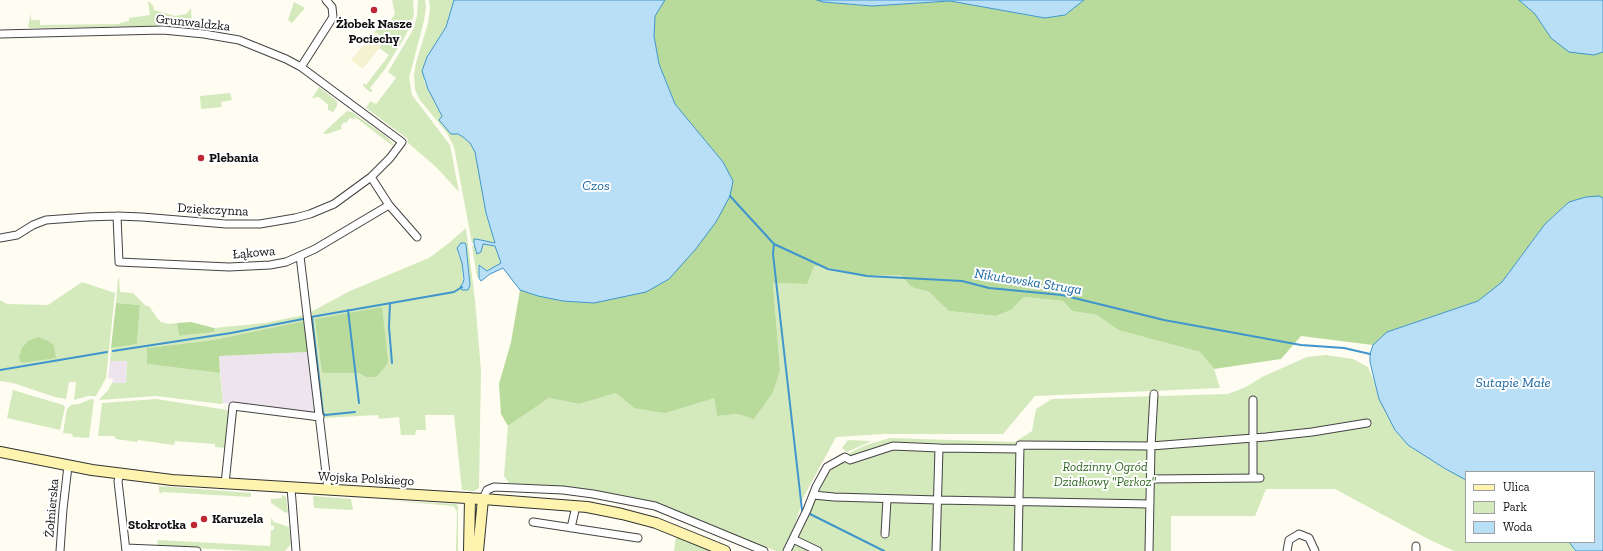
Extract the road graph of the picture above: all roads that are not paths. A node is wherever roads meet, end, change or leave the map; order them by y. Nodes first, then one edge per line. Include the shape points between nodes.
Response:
1 (326, 0) edge
2 (0, 34) edge
3 (301, 67) junction
4 (402, 142) joint
5 (371, 177) junction
6 (389, 205) junction
7 (117, 216) junction
8 (417, 237) dead end
9 (0, 238) edge
10 (300, 256) junction
11 (1154, 394) dead end
12 (1252, 400) dead end
13 (320, 417) junction
14 (1367, 423) dead end
15 (1252, 438) junction
16 (1152, 446) junction
17 (939, 448) junction
18 (1020, 449) junction
19 (0, 452) edge
20 (68, 466) junction
21 (120, 474) junction
22 (1151, 479) junction
23 (225, 484) junction
24 (290, 488) junction
25 (328, 490) junction
26 (813, 495) junction
27 (470, 498) junction
28 (483, 499) junction
29 (887, 499) junction
30 (938, 500) junction
31 (1019, 502) junction
32 (1150, 504) junction
33 (576, 506) junction
34 (533, 522) dead end
35 (571, 528) junction
36 (885, 534) dead end
37 (638, 538) dead end
38 (793, 539) junction
39 (126, 550) edge
40 (60, 551) edge
41 (197, 551) edge
42 (296, 551) edge
43 (469, 551) edge
44 (478, 551) edge
45 (725, 551) edge
46 (764, 551) edge
47 (787, 551) edge
48 (818, 551) edge
49 (936, 551) edge
50 (1018, 551) edge
51 (1149, 551) edge
52 (1287, 551) edge
53 (1315, 551) edge

1 - 3 street via 332,7 333,17
2 - 3 street, Grunwaldzka via 163,30 204,34 239,40
3 - 4 street, Grunwaldzka
4 - 5 street, Dziękczynna
5 - 6 street
5 - 7 street, Dziękczynna via 334,204 310,214 260,224
6 - 8 street
6 - 10 street, Łąkowa
7 - 9 street, Dziękczynna via 46,220 17,235
7 - 10 street, Łąkowa via 119,262 229,267 270,265
10 - 13 street
11 - 16 street
12 - 15 street
13 - 23 street via 233,406
13 - 25 street
14 - 15 street
15 - 16 street
15 - 22 street via 1257,478
16 - 18 street via 1020,445
16 - 22 street
17 - 18 street
17 - 26 street via 893,446 850,460 845,457 827,467
17 - 30 street
18 - 31 street
19 - 20 street, Wojska Polskiego
20 - 21 street, Wojska Polskiego
20 - 40 street, Żołnierska
21 - 23 street, Wojska Polskiego
21 - 39 street via 118,481
22 - 32 street
23 - 24 street, Wojska Polskiego
24 - 25 street, Wojska Polskiego
24 - 42 street
25 - 27 street, Wojska Polskiego
26 - 29 street
26 - 38 street
27 - 28 street, Wojska Polskiego
27 - 43 street
28 - 33 street, Wojska Polskiego
28 - 44 street
28 - 46 street via 487,490 494,487 593,494 655,506
29 - 30 street
29 - 36 street
30 - 31 street
30 - 49 street
31 - 32 street
31 - 50 street
32 - 51 street
33 - 35 street
33 - 45 street, Wojska Polskiego via 656,523
34 - 35 street
35 - 37 street
38 - 47 street
38 - 48 street
39 - 41 street
52 - 53 street via 1289,540 1299,534 1309,538

